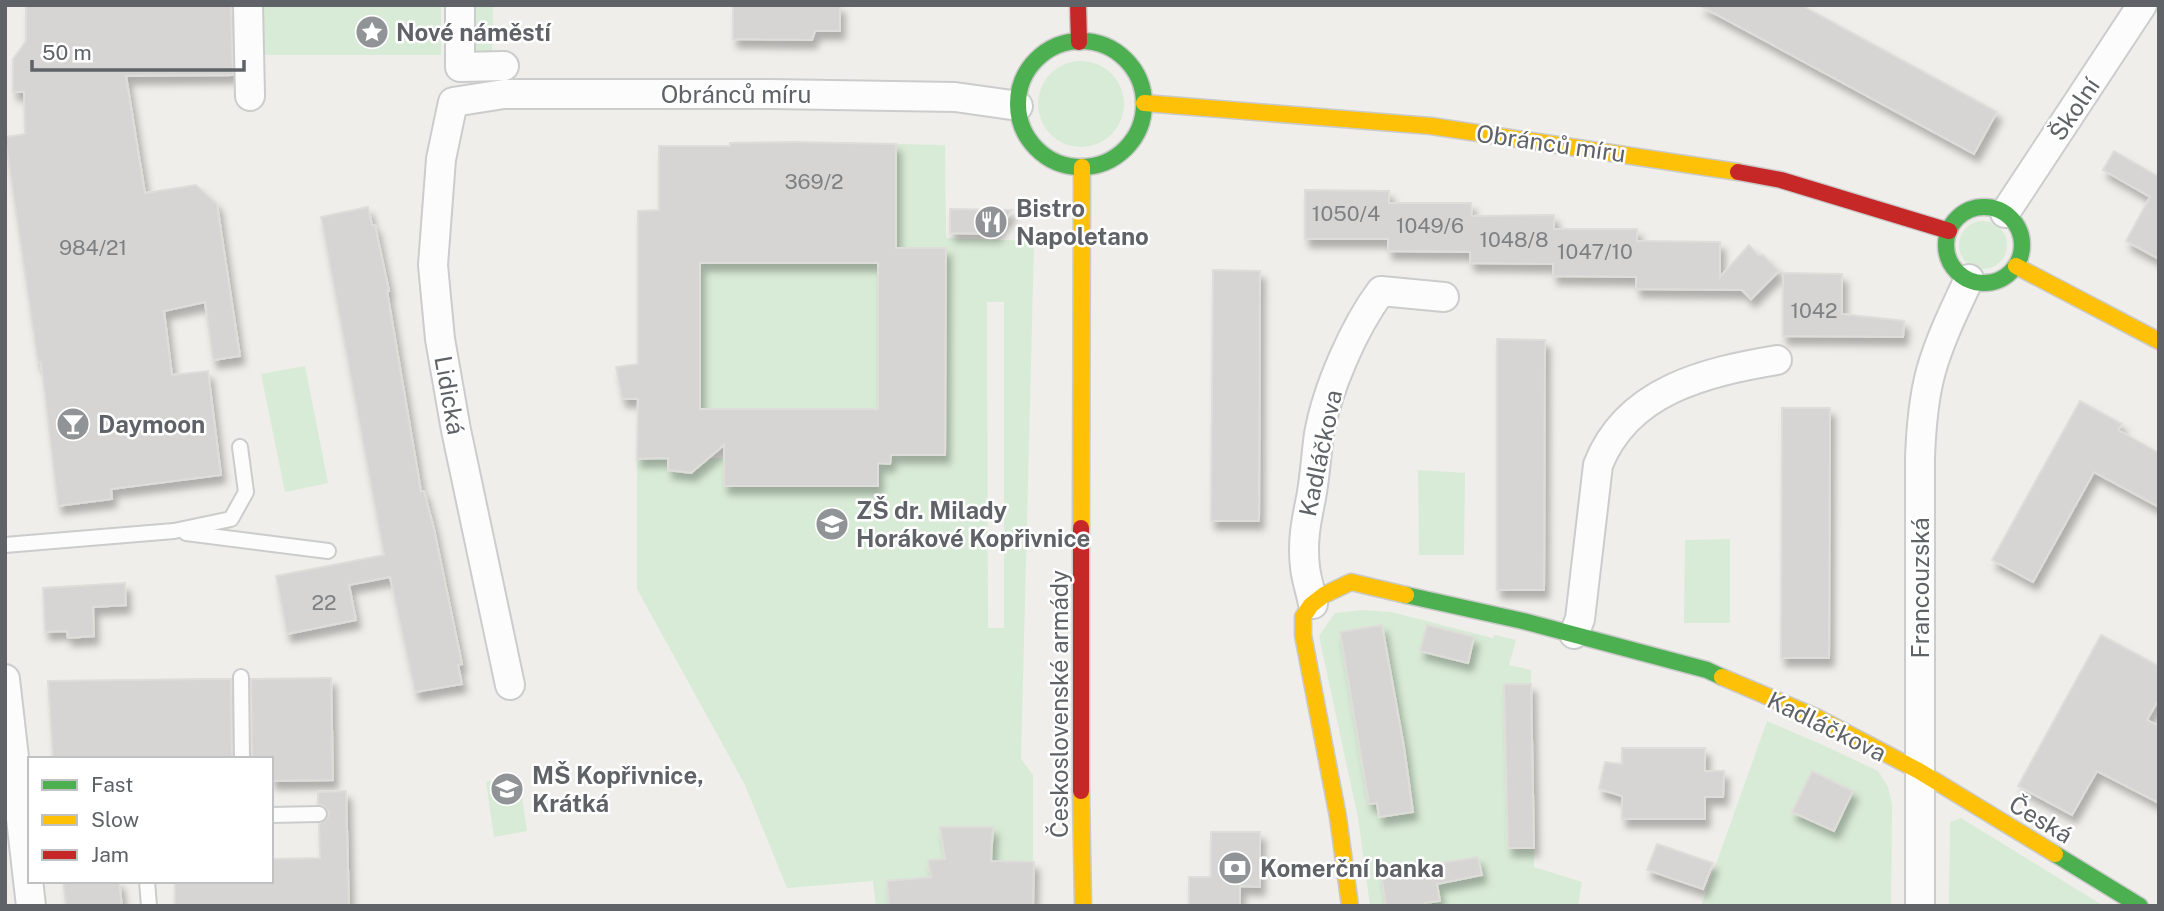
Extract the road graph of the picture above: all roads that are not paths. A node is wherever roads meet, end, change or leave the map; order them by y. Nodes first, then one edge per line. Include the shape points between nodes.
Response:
1 (248, 5) edge
2 (460, 5) edge
3 (1078, 5) edge
4 (2142, 5) edge
5 (1080, 41) junction
6 (504, 66) dead end
7 (250, 96) dead end
8 (453, 102) joint
9 (1144, 103) junction
10 (1018, 106) junction
11 (1082, 167) junction
12 (2005, 213) junction
13 (1949, 231) junction
14 (2016, 266) junction
15 (1969, 279) junction
16 (1444, 297) dead end
17 (2159, 341) edge
18 (1777, 360) dead end
19 (240, 447) dead end
20 (174, 531) junction
21 (5, 545) edge
22 (328, 551) dead end
23 (1313, 604) junction
24 (1574, 634) junction
25 (241, 677) dead end
26 (5, 679) edge
27 (510, 685) dead end
28 (242, 757) edge
29 (1919, 771) junction
30 (319, 814) dead end
31 (273, 815) edge
32 (26, 830) edge
33 (28, 860) edge
34 (29, 883) edge
35 (147, 883) edge
36 (31, 906) edge
37 (149, 906) edge
38 (1083, 906) edge
39 (1350, 906) edge
40 (1920, 906) edge
41 (2140, 906) edge

1 - 7 street
2 - 6 street via 460,67
3 - 5 main road
4 - 12 street, Školní
5 - 9 main road via 1104,46 1125,59 1139,79
5 - 10 main road via 1056,47 1035,61 1022,82
8 - 10 street, Obránců míru via 504,94 771,94 955,97
8 - 27 street, Lidická via 441,159 433,265 440,339
9 - 11 main road via 1139,127 1126,148 1106,162
9 - 13 main road, Obránců míru via 1431,126 1699,165 1781,180
10 - 11 main road via 1023,130 1037,150 1058,163
11 - 38 main road, Československé armády
12 - 13 main road via 1982,206 1971,209 1960,215
12 - 14 main road via 2020,231 2021,255
13 - 15 main road via 1946,249 1950,262
14 - 15 main road via 1995,281
14 - 17 main road
15 - 29 street, Francouzská via 1937,351 1922,422
16 - 23 street, Kadláčkova via 1381,291 1347,352 1328,399 1304,522 1305,568
18 - 24 street via 1687,380 1646,405 1618,430 1598,465 1580,619
19 - 20 lane via 246,492 231,519
20 - 21 lane
20 - 22 lane
23 - 24 main road, Kadláčkova via 1351,582
23 - 39 main road, Kadláčkova via 1303,617 1303,635
24 - 29 main road, Kadláčkova via 1707,670 1816,717
25 - 28 lane
26 - 32 street
29 - 40 street, Francouzská
29 - 41 main road, Česká
30 - 31 lane
32 - 33 street
34 - 36 street
35 - 37 lane

